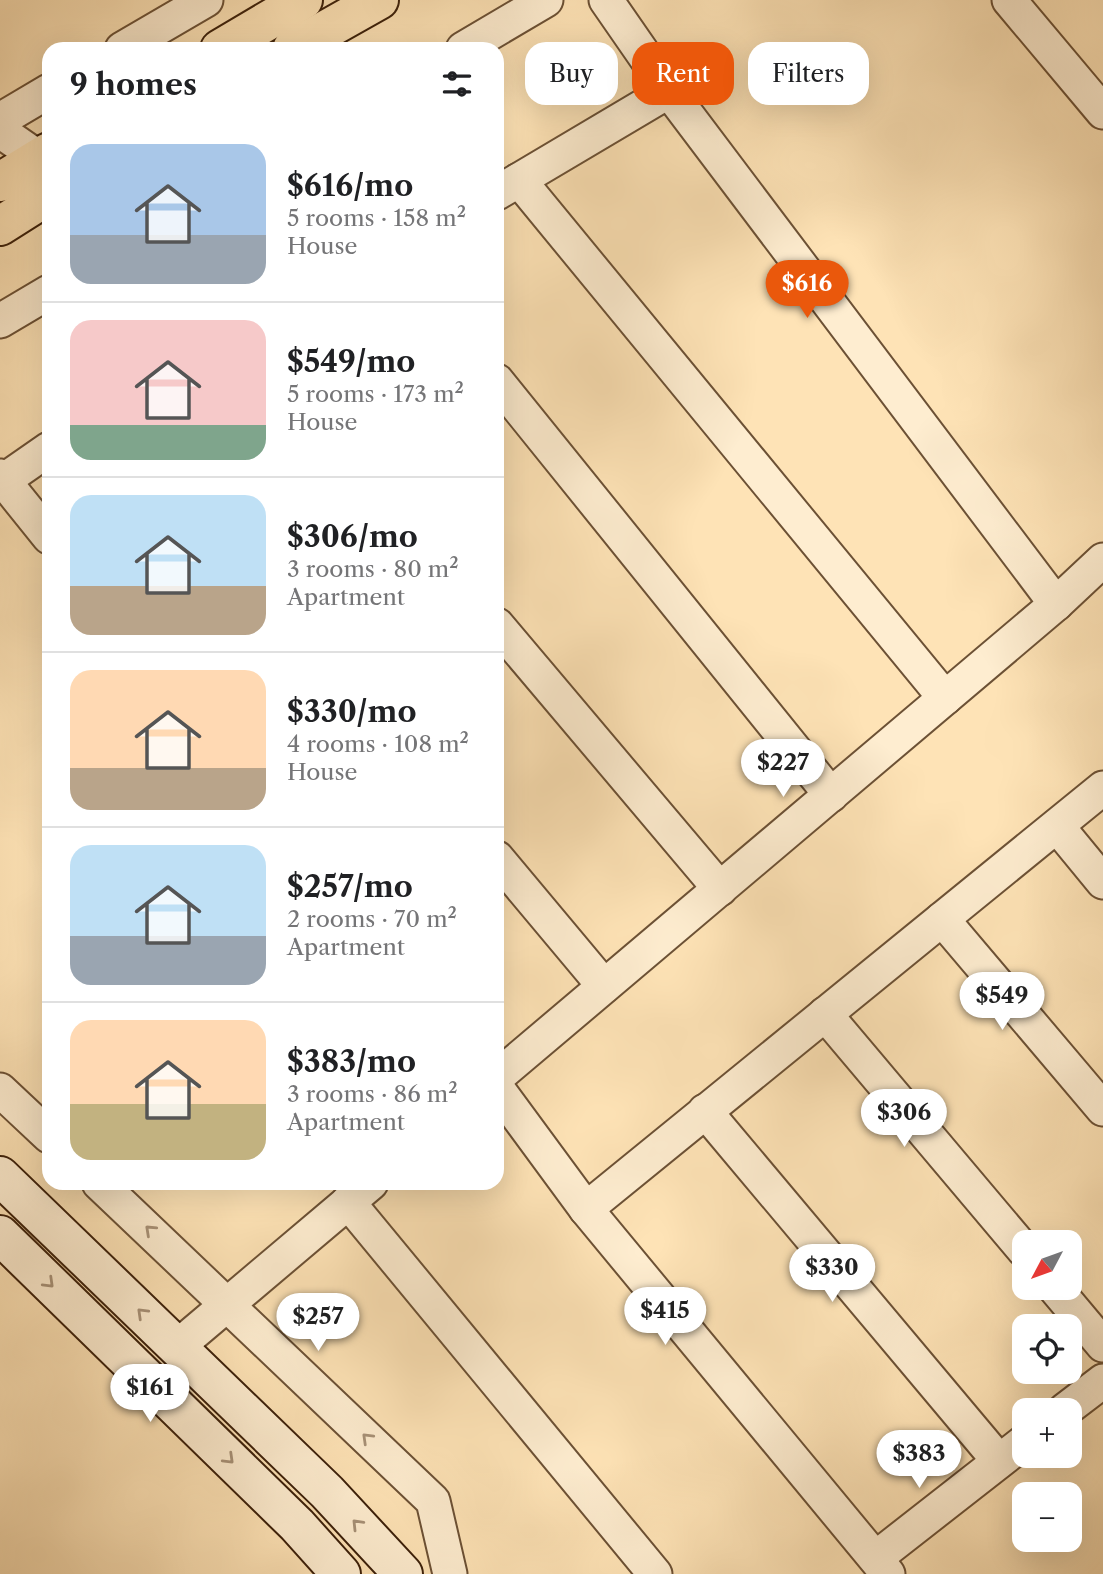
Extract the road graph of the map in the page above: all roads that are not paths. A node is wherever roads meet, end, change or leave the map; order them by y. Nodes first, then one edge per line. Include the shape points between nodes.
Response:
1 (206, 0) edge
2 (303, 0) edge
3 (546, 0) edge
4 (606, 0) edge
5 (1009, 0) edge
6 (376, 1) edge
7 (134, 42) edge
8 (232, 42) edge
9 (304, 42) edge
10 (475, 42) edge
11 (635, 42) edge
12 (42, 95) edge
13 (645, 105) edge
14 (680, 105) edge
15 (1103, 112) edge
16 (0, 120) edge
17 (0, 131) edge
18 (42, 154) edge
19 (42, 156) edge
20 (0, 182) edge
21 (508, 186) edge
22 (42, 199) edge
23 (0, 226) edge
24 (42, 296) edge
25 (0, 321) edge
26 (504, 390) edge
27 (42, 453) edge
28 (2, 478) edge
29 (42, 528) edge
30 (1103, 560) edge
31 (1056, 604) junction
32 (504, 633) edge
33 (945, 698) junction
34 (1103, 788) edge
35 (831, 795) junction
36 (1057, 826) junction
37 (504, 866) edge
38 (1103, 882) edge
39 (720, 889) junction
40 (942, 919) junction
41 (604, 986) junction
42 (825, 1014) junction
43 (504, 1071) edge
44 (0, 1090) edge
45 (504, 1098) edge
46 (1103, 1109) edge
47 (705, 1111) junction
48 (42, 1129) edge
49 (0, 1176) edge
50 (107, 1190) edge
51 (360, 1192) edge
52 (586, 1209) junction
53 (0, 1235) edge
54 (1012, 1236) edge
55 (1065, 1300) edge
56 (229, 1303) junction
57 (1103, 1345) edge
58 (177, 1347) junction
59 (1103, 1381) edge
60 (1081, 1398) edge
61 (1012, 1452) edge
62 (885, 1571) edge
63 (341, 1574) edge
64 (403, 1574) edge
65 (450, 1574) edge
66 (654, 1574) edge

1 - 7 street
2 - 8 highway
3 - 10 street
4 - 11 street
5 - 15 street
6 - 9 highway
12 - 16 street
13 - 21 street
14 - 31 street
17 - 18 street
19 - 20 highway
21 - 33 street
22 - 23 highway
24 - 25 street
26 - 35 street
27 - 28 street
28 - 29 street
30 - 31 street
31 - 33 street
32 - 39 street
33 - 35 street
34 - 36 street
35 - 39 street
36 - 38 street
36 - 40 street
37 - 41 street
39 - 41 street
40 - 42 street
40 - 46 street
41 - 43 street
42 - 47 street
42 - 54 street
44 - 48 street
45 - 52 street
47 - 52 street
47 - 61 street
58 -> 49 main road
56 -> 50 street
51 - 56 street
51 - 66 street
52 - 62 street
53 -> 63 main road via 297,1525
55 - 57 street
56 - 58 street
65 -> 56 street via 433,1501
64 -> 58 main road via 327,1492
59 - 60 street
61 - 62 street via 886,1550 881,1560

